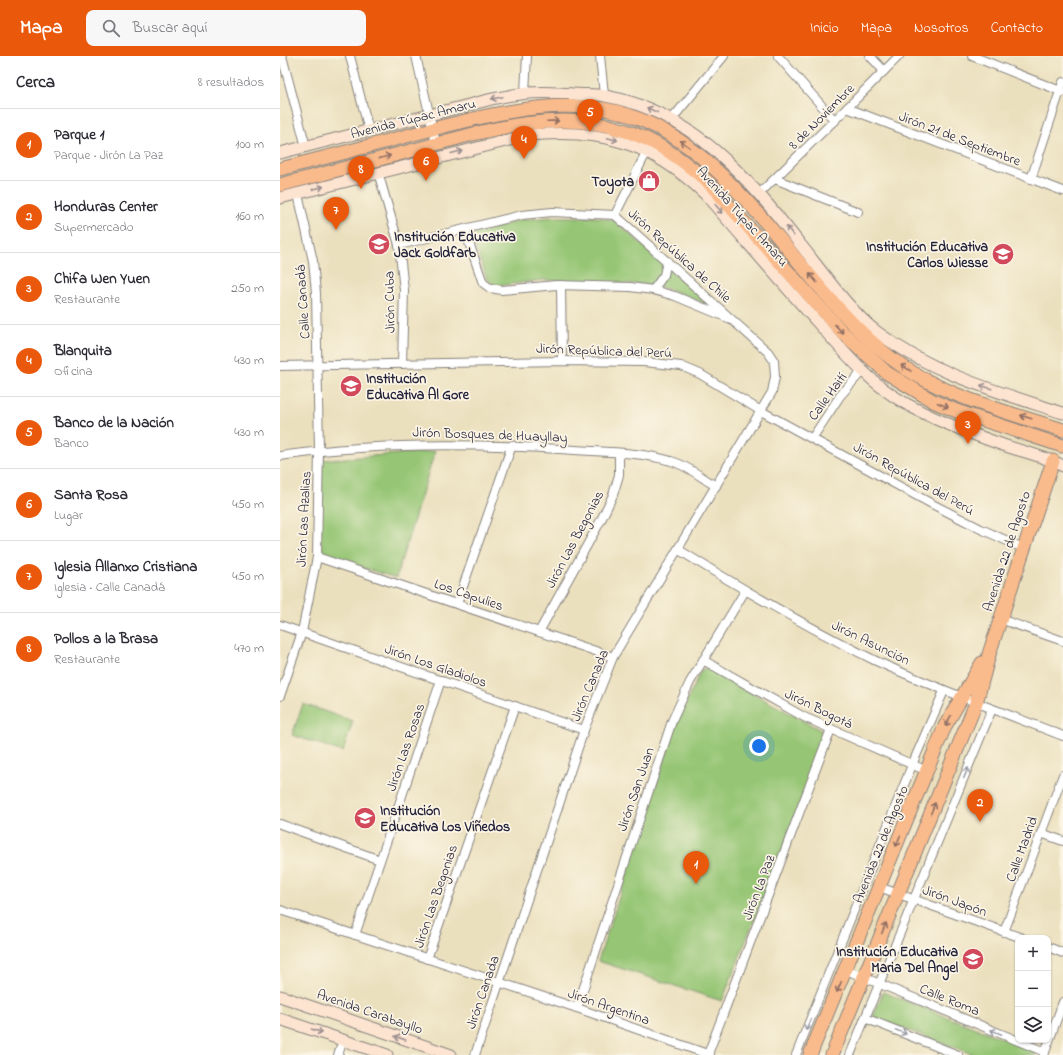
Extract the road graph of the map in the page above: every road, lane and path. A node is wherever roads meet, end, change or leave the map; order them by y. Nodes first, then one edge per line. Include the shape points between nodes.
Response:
1 (282, 56) edge
2 (350, 56) edge
3 (416, 56) edge
4 (527, 56) edge
5 (600, 56) edge
6 (724, 56) edge
7 (778, 56) edge
8 (870, 56) edge
9 (899, 56) edge
10 (972, 56) edge
11 (884, 71) junction
12 (1063, 82) edge
13 (1062, 91) edge
14 (525, 92) junction
15 (604, 95) junction
16 (847, 108) junction
17 (428, 116) junction
18 (672, 119) junction
19 (835, 121) junction
20 (432, 129) junction
21 (369, 131) junction
22 (436, 144) junction
23 (306, 147) junction
24 (280, 153) edge
25 (646, 153) junction
26 (280, 169) edge
27 (378, 172) junction
28 (775, 179) junction
29 (1030, 179) junction
30 (280, 185) edge
31 (1063, 191) edge
32 (760, 193) junction
33 (298, 194) junction
34 (280, 198) edge
35 (858, 212) dead end
36 (615, 215) junction
37 (465, 231) junction
38 (399, 246) junction
39 (667, 261) junction
40 (561, 285) junction
41 (653, 290) junction
42 (734, 321) junction
43 (768, 352) joint
44 (562, 361) junction
45 (402, 364) junction
46 (319, 365) junction
47 (280, 366) edge
48 (863, 370) junction
49 (319, 410) joint
50 (761, 411) junction
51 (1063, 413) edge
52 (1063, 430) edge
53 (813, 437) junction
54 (512, 445) junction
55 (1063, 446) edge
56 (320, 450) junction
57 (620, 453) junction
58 (280, 456) edge
59 (1058, 463) edge
60 (716, 486) junction
61 (1024, 548) junction
62 (679, 550) junction
63 (317, 557) junction
64 (745, 591) junction
65 (457, 604) junction
66 (1000, 619) junction
67 (280, 625) edge
68 (302, 632) junction
69 (539, 632) junction
70 (1063, 641) edge
71 (990, 651) junction
72 (613, 657) junction
73 (703, 660) junction
74 (441, 680) junction
75 (944, 691) junction
76 (280, 696) edge
77 (961, 697) junction
78 (976, 703) junction
79 (515, 706) junction
80 (992, 709) junction
81 (832, 729) junction
82 (584, 730) junction
83 (1063, 736) edge
84 (912, 765) junction
85 (927, 771) junction
86 (1063, 774) edge
87 (280, 824) edge
88 (1041, 833) junction
89 (1063, 841) edge
90 (380, 860) junction
91 (879, 887) junction
92 (898, 894) junction
93 (913, 899) junction
94 (280, 910) edge
95 (1004, 932) junction
96 (355, 935) junction
97 (1015, 936) edge
98 (1051, 948) edge
99 (1063, 952) edge
100 (427, 958) junction
101 (846, 970) junction
102 (864, 978) junction
103 (500, 982) junction
104 (879, 984) junction
105 (280, 996) edge
106 (1063, 1002) edge
107 (577, 1008) junction
108 (865, 1018) junction
109 (280, 1019) edge
110 (343, 1040) junction
111 (1045, 1053) edge
112 (338, 1055) edge
113 (387, 1055) edge
114 (451, 1055) edge
115 (475, 1055) edge
116 (709, 1055) edge
117 (796, 1055) edge
118 (810, 1055) edge
119 (832, 1055) edge
120 (850, 1055) edge
121 (958, 1055) edge

1 - 23 street
2 - 21 street
3 - 17 street
4 - 14 street
5 - 15 street
6 - 18 street
7 - 19 street
8 - 11 street
9 - 11 street, 8 de Noviembre
10 - 13 street
11 - 16 street, 8 de Noviembre
12 - 13 street
13 - 29 street
14 - 15 main road, Avenida Túpac Amaru
14 -> 17 main road, Avenida Túpac Amaru
18 -> 15 main road, Avenida Túpac Amaru via 647,107
16 - 19 street, 8 de Noviembre
16 - 29 street, Jirón 21 de Septiembre
17 - 20 street
17 - 21 main road, Avenida Túpac Amaru
18 - 32 main road, Avenida Túpac Amaru via 719,153
19 - 28 street, 8 de Noviembre
20 - 22 street
20 - 26 main road, Avenida Túpac Amaru
52 -> 20 main road, Avenida Túpac Amaru via 965,397 893,360 871,342 745,200 699,153 648,121 620,111 587,107 534,107
21 - 23 main road, Avenida Túpac Amaru
30 -> 22 main road, Avenida Túpac Amaru
22 -> 55 main road, Avenida Túpac Amaru via 518,125 554,121 591,123 623,130 658,145 708,182 842,332 887,373 933,401 959,412
23 - 24 main road, Avenida Túpac Amaru
27 -> 25 main road, Avenida Túpac Amaru via 529,134 555,132 612,138 636,146
25 - 36 street
25 -> 48 main road, Avenida Túpac Amaru via 686,176 705,194 786,288
33 -> 27 main road, Avenida Túpac Amaru
27 - 38 street, Jirón Cuba
28 - 32 street, 8 de Noviembre
28 - 35 street
29 - 31 street, Jirón 21 de Septiembre
51 -> 32 main road, Avenida Túpac Amaru via 945,372 876,332 855,310
33 - 34 main road, Avenida Túpac Amaru
33 - 46 street, Calle Canadá via 313,261
36 - 37 street, Jirón República de Chile via 552,212 522,215
36 - 39 street, Jirón República de Chile
37 - 38 street, Jirón República de Chile
37 - 40 street, Jirón República de Chile via 483,283 490,288 502,290
38 - 45 street, Jirón Cuba via 404,290
39 - 41 street via 664,275
39 - 42 street, Jirón República de Chile
40 - 41 street, Jirón República de Chile
40 - 44 street
41 - 42 street, Jirón República de Chile via 676,296
42 - 43 street, Jirón República de Chile
43 - 50 street, Jirón Canada via 774,361 775,378 772,392
44 - 45 street, Jirón República del Perú
44 - 50 street, Jirón República del Perú via 644,362 681,366 700,374
45 - 46 street, Jirón República del Perú
46 - 47 street, Jirón República del Perú
46 - 49 street, Calle Canadá
48 - 53 street, Calle Haití via 840,396
48 - 59 main road, Avenida Túpac Amaru via 901,401 927,415 1003,445
49 - 56 street, Jirón Las Azalias
50 - 53 street, Jirón República del Perú
50 - 60 street, Jirón Canada
53 - 61 street, Jirón República del Perú via 932,504
54 - 56 street, Jirón Bosques de Huayllay via 403,445
54 - 57 street, Jirón Bosques de Huayllay
54 - 65 street
56 - 58 street, Jirón Bosques de Huayllay
56 - 63 street, Jirón Las Azalias
57 - 60 street, Jirón Bosques de Huayllay via 673,461
57 - 69 street, Jirón Las Begonias via 619,474 613,494
59 - 61 main road, Avenida 22 de Agosto
60 - 62 street, Jirón Canada
61 - 66 main road, Avenida 22 de Agosto
62 - 64 street, Jirón Asunción
62 - 72 street, Jirón Canada
63 - 65 street, Los Capulies
63 - 68 street, Jirón Las Azalias
64 - 73 street, Jirón San Juan
64 - 75 street, Jirón Asunción via 822,634
65 - 69 street, Los Capulies
66 - 70 street
66 - 71 main road, Avenida 22 de Agosto
67 - 68 street, Jirón Los Gladiolos
68 - 74 street, Jirón Los Gladiolos
68 - 76 street, Jirón Las Azalias
69 - 72 street, Los Capulies
71 - 77 main road, Avenida 22 de Agosto
71 - 78 main road, Avenida 22 de Agosto
72 - 82 street, Jirón Canada
73 - 81 street, Jirón Bogotá
73 - 107 street, Jirón San Juan via 672,721
74 - 79 street, Jirón Los Gladiolos
74 - 90 street, Jirón Las Rosas
75 - 77 street, Jirón Asunción
75 - 84 street, Avenida 22 de Agosto
77 - 78 street, Jirón Asunción
77 -> 85 main road, Avenida 22 de Agosto via 945,726
78 - 80 street, Jirón Asunción
92 -> 78 main road, Avenida 22 de Agosto
79 - 82 street, Jirón Los Gladiolos
79 - 100 street, Jirón Las Begonias
80 - 83 street, Jirón Asunción
93 -> 80 street
81 - 84 street, Jirón Bogotá
81 - 116 street, Jirón La Paz
82 - 103 street, Jirón Canada
84 - 85 street, Jirón Bogotá
84 -> 117 street, Avenida 22 de Agosto
85 -> 91 main road, Avenida 22 de Agosto
86 - 88 street, Calle Madrid
87 - 90 street
88 - 89 street
88 - 95 street, Calle Madrid
90 - 96 street, Jirón Las Rosas
91 - 92 street, Jirón Japón
91 - 101 main road, Avenida 22 de Agosto
92 - 93 street, Jirón Japón
102 -> 92 main road, Avenida 22 de Agosto
93 - 95 street, Jirón Japón
93 - 104 street
94 - 96 street, Jirón Argentina
95 - 97 street, Jirón Japón
96 - 100 street, Jirón Argentina
98 - 99 street
100 - 103 street, Jirón Argentina
101 - 102 street, Calle Roma
101 -> 118 main road, Avenida 22 de Agosto
102 - 104 street, Calle Roma
102 - 119 main road, Avenida 22 de Agosto
103 - 107 street, Jirón Argentina
103 - 115 street, Jirón Canada
104 - 108 street
111 -> 104 street, Calle Roma
114 -> 105 main road, Avenida Carabayllo
106 - 111 street
107 - 116 street, Jirón Argentina
108 - 120 street
108 -> 121 street
109 -> 110 main road
110 - 112 street
110 - 113 main road

